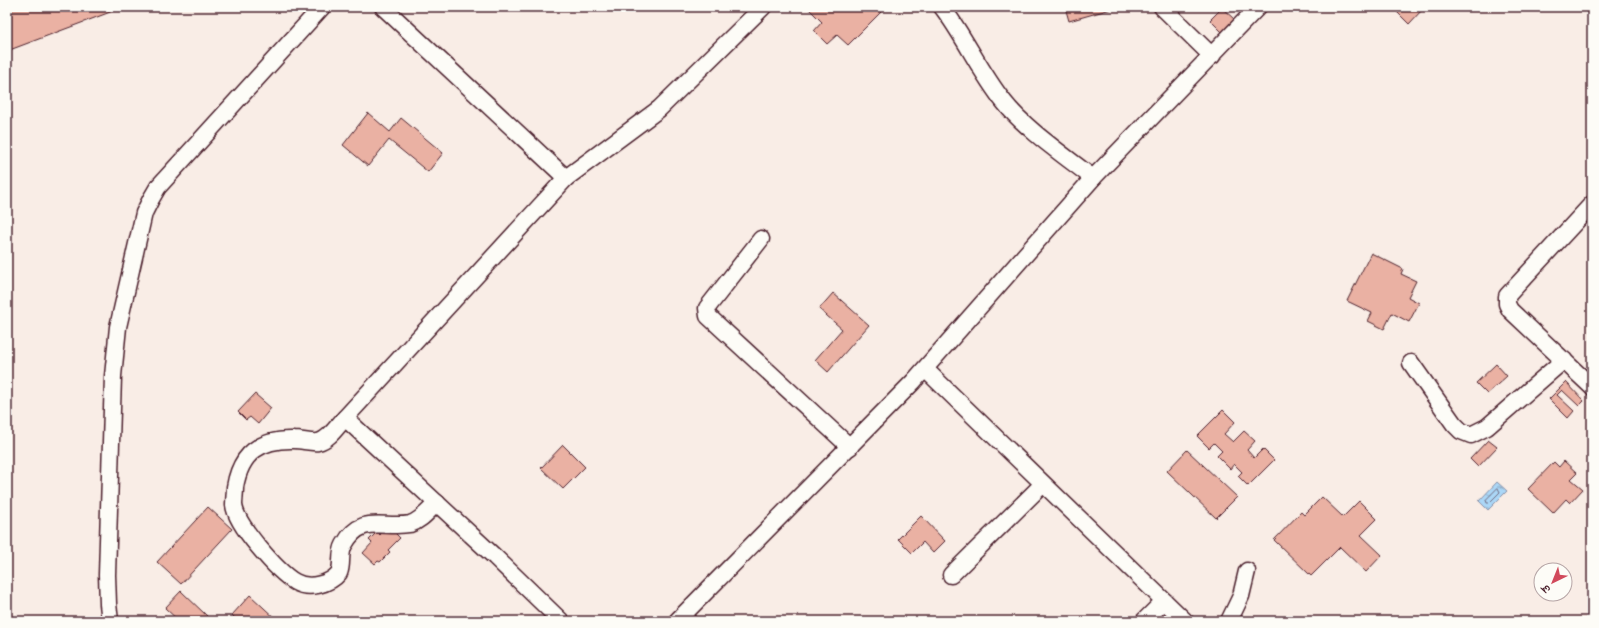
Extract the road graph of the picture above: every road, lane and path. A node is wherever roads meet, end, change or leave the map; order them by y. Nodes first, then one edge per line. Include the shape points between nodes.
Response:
1 (322, 7) edge
2 (383, 7) edge
3 (763, 7) edge
4 (942, 7) edge
5 (1162, 7) edge
6 (1258, 7) edge
7 (1212, 56) junction
8 (566, 178) junction
9 (1093, 178) junction
10 (1592, 204) edge
11 (762, 239) dead end
12 (1564, 360) junction
13 (1411, 362) dead end
14 (926, 369) junction
15 (1592, 387) edge
16 (345, 418) junction
17 (850, 447) junction
18 (1043, 484) junction
19 (437, 503) junction
20 (1247, 571) dead end
21 (951, 575) dead end
22 (1164, 600) junction
23 (110, 621) edge
24 (560, 621) edge
25 (677, 621) edge
26 (1144, 621) edge
27 (1185, 621) edge
28 (1229, 621) edge

1 - 23 street via 158,187 144,213 118,327 113,376 107,575
2 - 8 street
3 - 8 street via 659,109
4 - 9 street via 1005,103 1022,121
5 - 7 street
6 - 7 street
7 - 9 street
8 - 16 street
9 - 14 street
10 - 12 street via 1507,296 1510,310
11 - 17 street via 707,308 708,316
12 - 13 street via 1487,426 1471,435 1461,431 1454,424
12 - 15 street
14 - 17 street
14 - 18 street
16 - 19 street
16 - 19 street via 326,437 317,442 276,440 264,443 253,451 240,472 235,486 234,506 240,521 258,546 280,569 304,585 325,583 339,573 344,544 360,528 369,524 410,524 421,518
17 - 25 street
18 - 21 street
18 - 22 street
19 - 24 street
20 - 28 street via 1239,601
22 - 26 street
22 - 27 street

